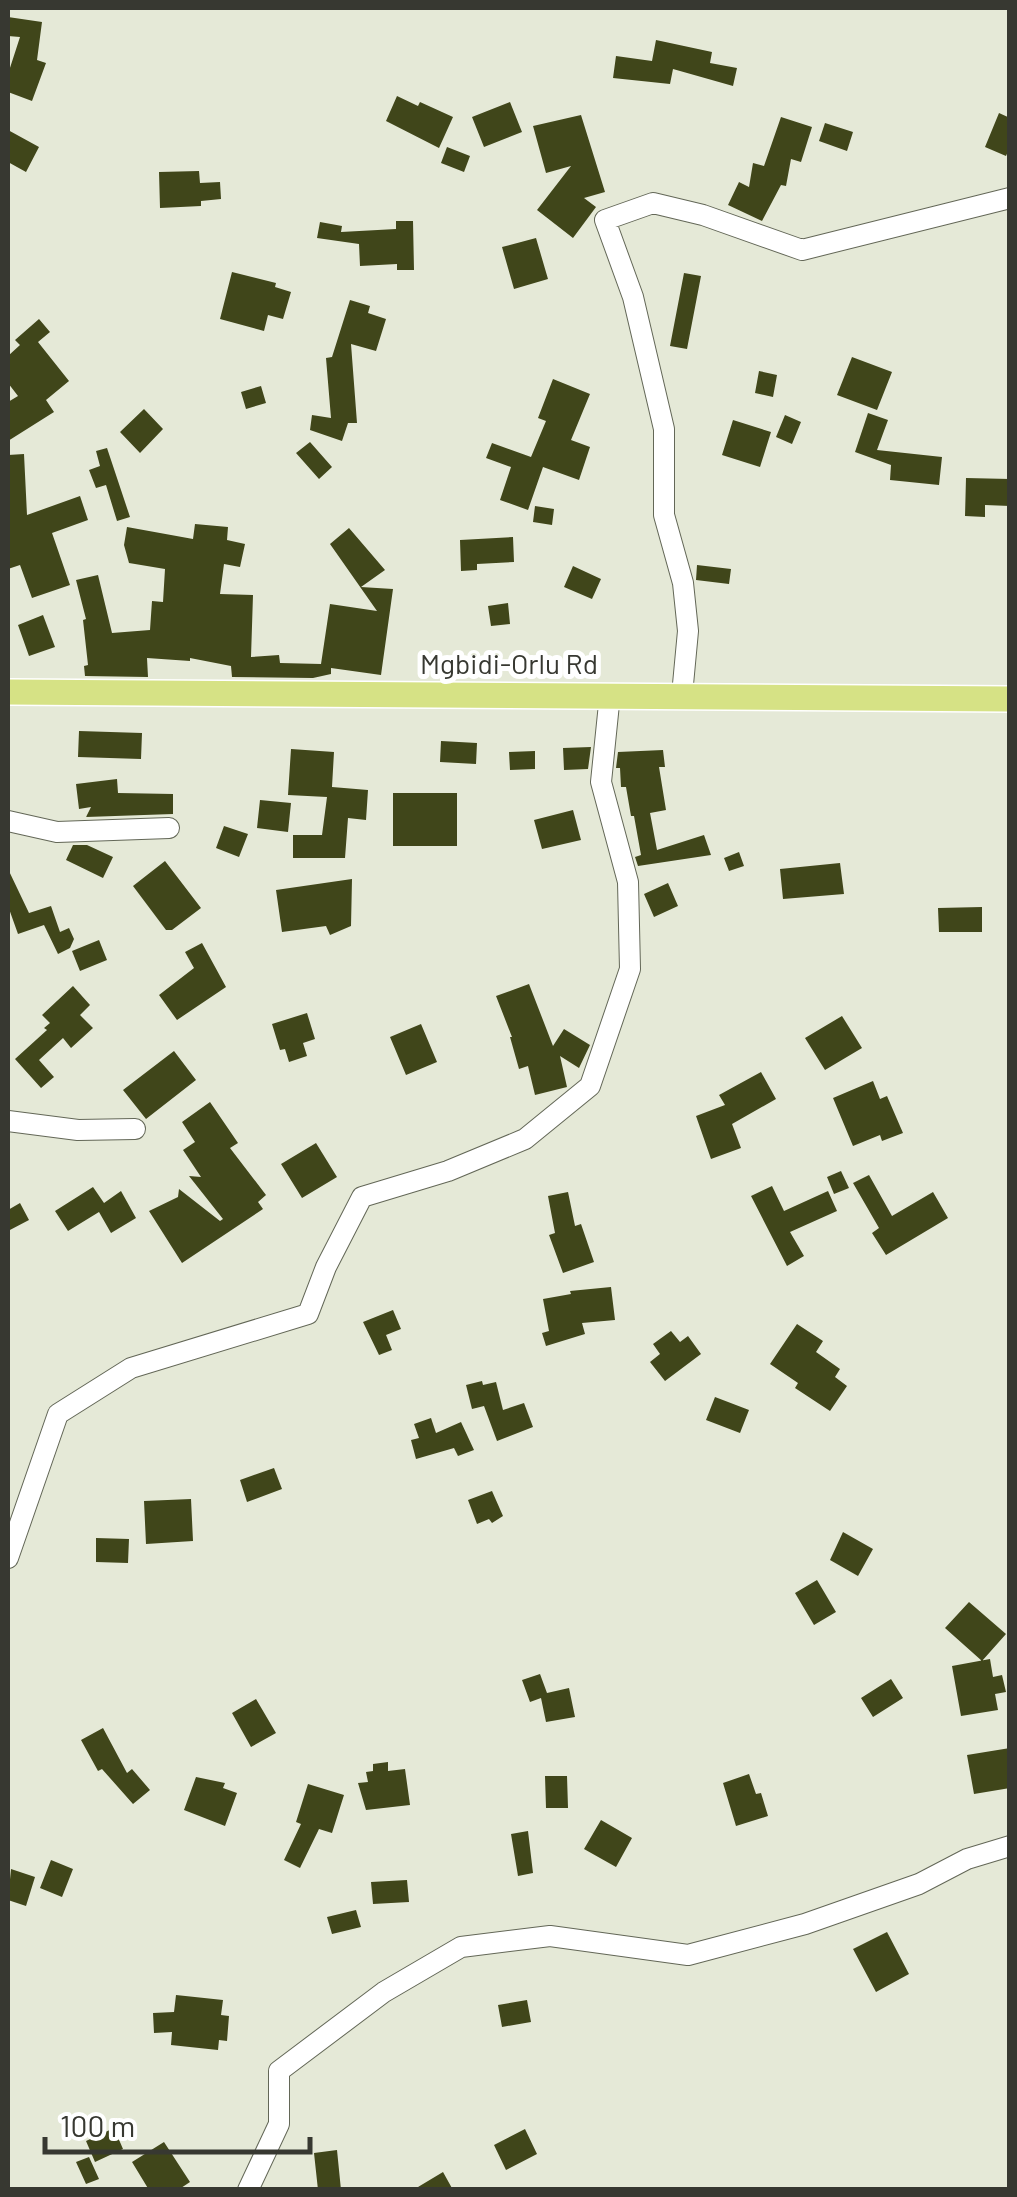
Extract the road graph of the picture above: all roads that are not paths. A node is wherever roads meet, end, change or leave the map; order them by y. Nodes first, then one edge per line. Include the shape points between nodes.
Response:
1 (1010, 198) edge
2 (8, 692) edge
3 (610, 694) junction
4 (682, 695) junction
5 (1010, 699) edge
6 (8, 822) edge
7 (170, 828) dead end
8 (8, 1121) edge
9 (135, 1129) dead end
10 (8, 1558) edge
11 (1010, 1846) edge
12 (248, 2190) edge

1 - 4 street via 802,250 652,204 605,220 632,297 664,430 664,515 688,631
2 - 3 main road, Mgbidi-Orlu Rd
3 - 4 main road, Mgbidi-Orlu Rd
3 - 10 street via 601,782 628,882 630,969 590,1086 524,1139 448,1172 362,1196 308,1314 131,1368 58,1414
4 - 5 main road, Mgbidi-Orlu Rd
6 - 7 street via 57,832
8 - 9 street
11 - 12 street via 805,1924 688,1955 550,1936 461,1946 384,1992 278,2070 279,2124

